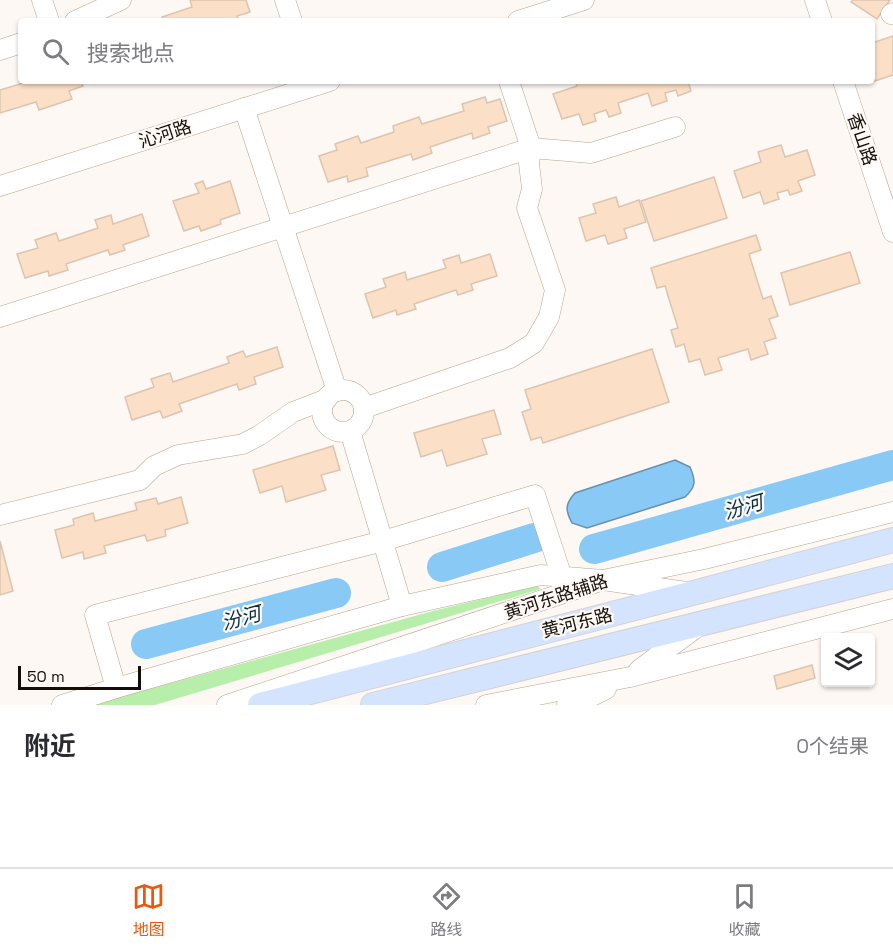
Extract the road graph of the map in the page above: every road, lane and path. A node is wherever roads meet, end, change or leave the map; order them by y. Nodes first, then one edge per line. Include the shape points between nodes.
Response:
1 (42, 0) edge
2 (121, 0) edge
3 (285, 0) edge
4 (584, 0) edge
5 (815, 0) edge
6 (48, 18) edge
7 (82, 18) edge
8 (291, 18) edge
9 (527, 18) edge
10 (821, 18) edge
11 (18, 43) edge
12 (0, 50) edge
13 (315, 84) edge
14 (510, 84) edge
15 (844, 84) edge
16 (244, 108) junction
17 (675, 127) dead end
18 (531, 148) junction
19 (0, 186) edge
20 (283, 227) junction
21 (893, 232) edge
22 (0, 317) edge
23 (332, 395) junction
24 (364, 408) junction
25 (350, 431) junction
26 (893, 512) edge
27 (0, 515) edge
28 (893, 540) edge
29 (383, 541) junction
30 (893, 576) edge
31 (562, 577) junction
32 (603, 580) junction
33 (693, 594) junction
34 (402, 606) junction
35 (893, 609) edge
36 (702, 623) junction
37 (630, 677) junction
38 (116, 688) junction
39 (62, 705) edge
40 (227, 705) edge
41 (260, 705) edge
42 (373, 705) edge
43 (486, 705) edge
44 (567, 705) edge

1 - 6 street
2 - 7 street
3 - 8 street
4 - 9 street
5 - 10 street
11 - 12 street
13 - 16 street, 沁河路
14 - 18 street
15 - 21 street, 香山路
16 - 19 street, 沁河路
16 - 20 street
17 - 18 street via 591,153
18 - 20 street
18 - 24 street via 532,189 527,208 555,290 549,317 534,343 510,358
20 - 22 street
20 - 23 street
23 - 24 street via 344,390 351,392
23 - 25 street via 323,405 326,424 337,431
23 - 27 street via 293,412 243,444 178,455 154,466 140,480
24 - 25 street via 361,422
25 - 29 street
26 - 32 street, 黄河东路辅路
28 - 33 main road, 黄河东路
29 - 31 street via 535,495
29 - 34 street
29 - 38 street via 95,615
30 - 36 main road, 黄河东路
31 - 32 street
31 - 34 street via 541,575
32 - 33 street
32 - 40 street, 黄河东路辅路
33 - 41 main road, 黄河东路
34 - 38 street
35 - 37 street
36 - 37 street
36 - 42 main road, 黄河东路
37 - 43 street
37 - 44 street
38 - 39 street

